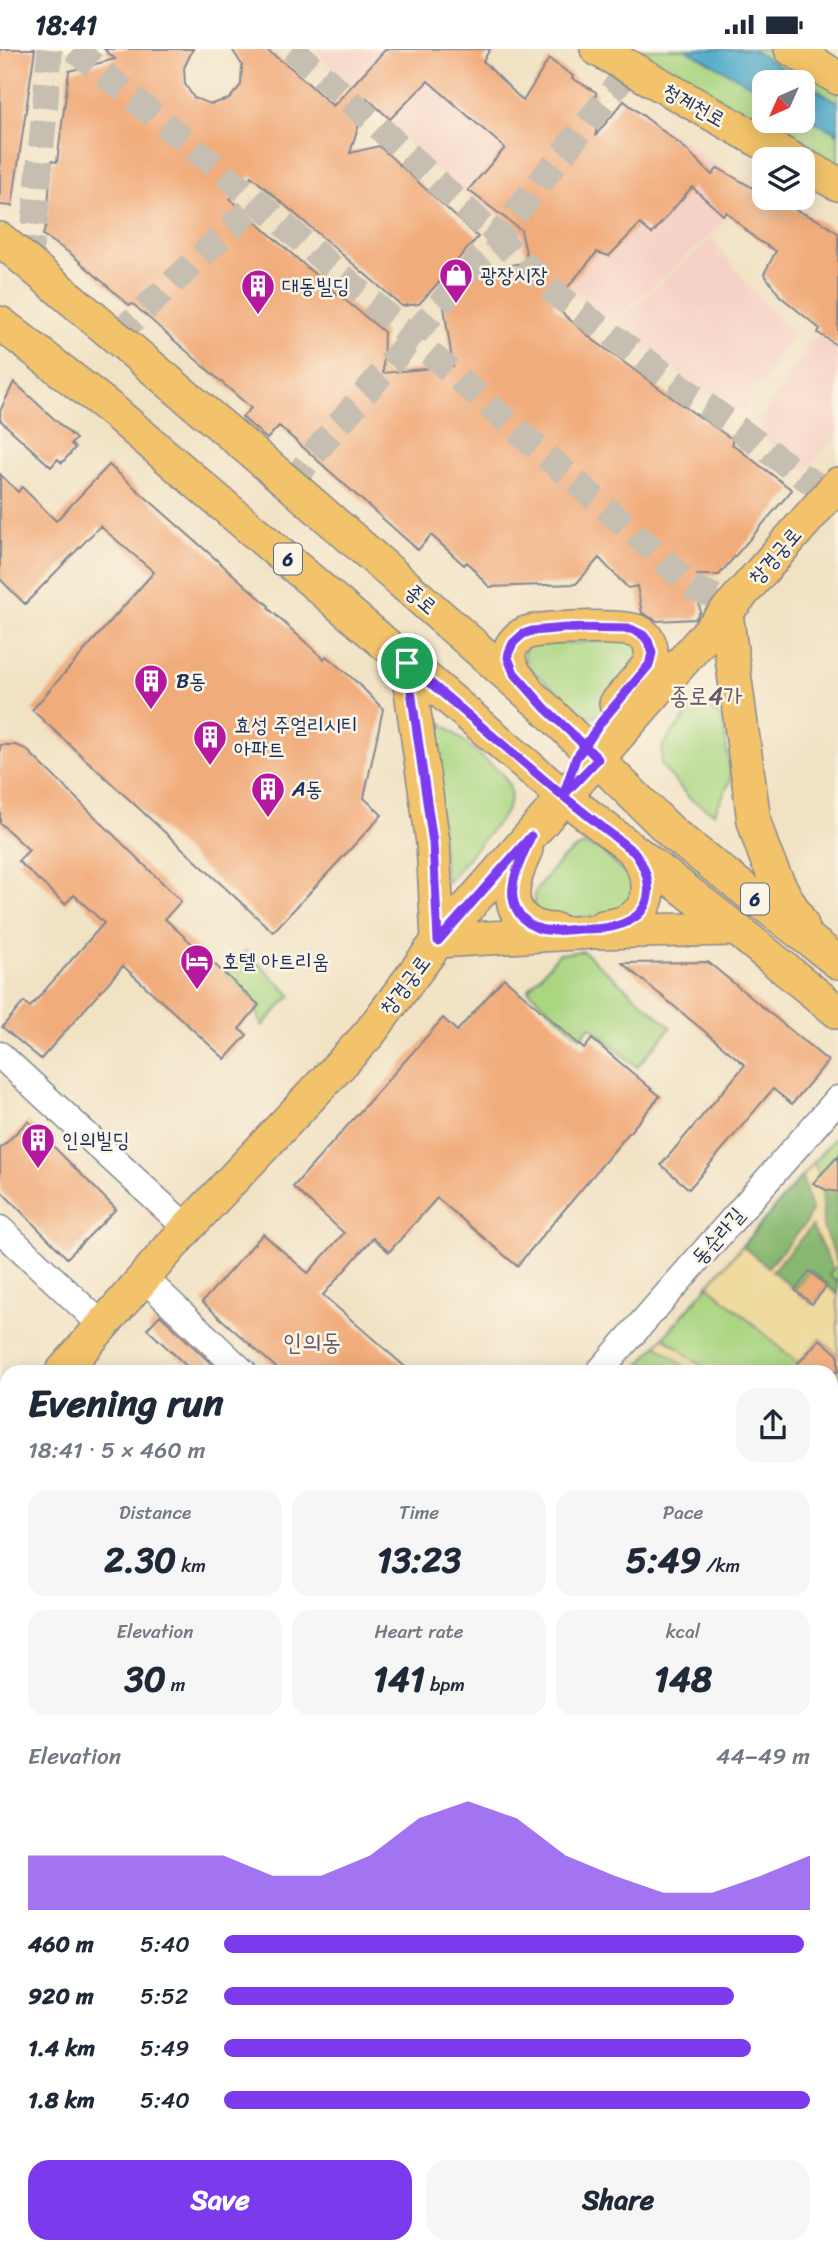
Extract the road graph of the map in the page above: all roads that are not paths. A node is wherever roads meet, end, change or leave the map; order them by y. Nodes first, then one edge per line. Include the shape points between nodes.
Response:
1 (597, 49) edge
2 (771, 147) edge
3 (815, 172) edge
4 (838, 184) edge
5 (0, 239) edge
6 (3, 332) edge
7 (838, 484) edge
8 (726, 613) junction
9 (407, 663) junction
10 (545, 708) junction
11 (592, 752) junction
12 (563, 796) junction
13 (531, 836) junction
14 (635, 853) junction
15 (736, 929) junction
16 (811, 939) junction
17 (438, 941) junction
18 (838, 962) edge
19 (838, 1013) edge
20 (0, 1055) edge
21 (838, 1099) edge
22 (0, 1229) edge
23 (187, 1229) junction
24 (144, 1277) junction
25 (103, 1326) junction
26 (68, 1365) edge
27 (236, 1365) edge
28 (605, 1365) edge

1 - 2 main road, 청계천로
3 - 4 main road
5 - 10 main road, 종로 / 6
6 - 9 main road, 6 via 112,410
7 - 8 main road, 창경궁로
8 - 11 main road, 창경궁로
8 - 16 main road via 754,821 775,881
9 - 12 main road, 6
9 - 17 main road via 433,843
10 - 11 main road, 종로 / 6
10 - 11 main road via 510,666 509,652 518,638 532,631 566,628 631,629 643,635 651,647 649,665 601,722
11 - 12 main road, 창경궁로
11 - 16 main road, 종로 / 6 via 673,834
12 - 13 main road, 창경궁로
12 - 14 main road, 6
13 - 14 main road via 513,896 517,912 527,922 549,930 612,926 641,911 647,899 648,874
13 - 17 main road, 창경궁로
14 - 15 main road, 6
15 - 17 main road
15 - 19 main road, 6
16 - 18 main road, 종로 / 6
17 - 23 main road, 창경궁로 via 369,1034
20 - 23 street
21 - 28 street, 동순라길
22 - 25 street
23 - 24 main road, 창경궁로
24 - 25 main road, 창경궁로
24 - 27 street
25 - 26 main road, 창경궁로

